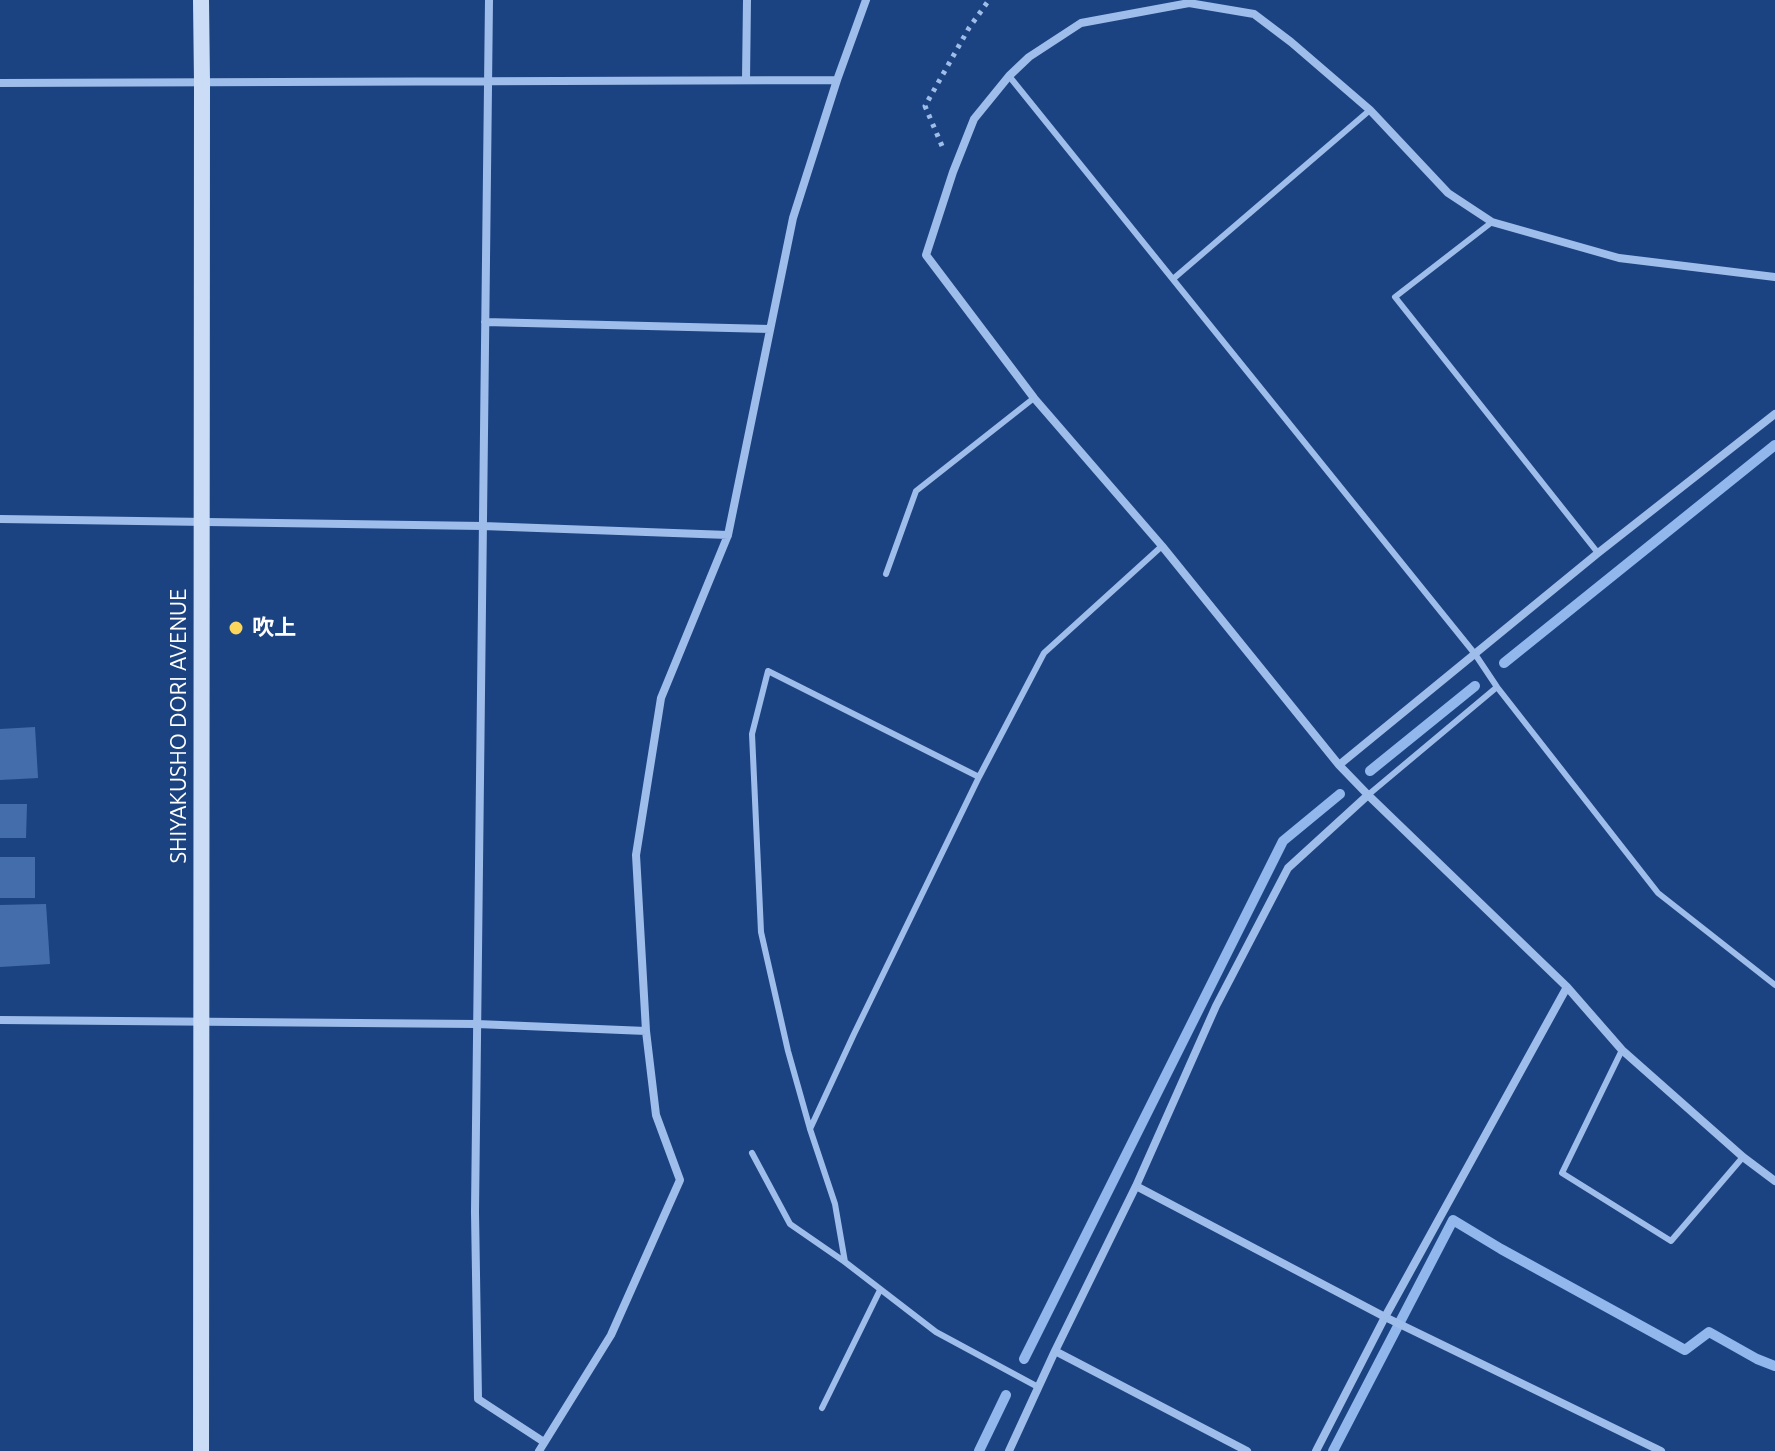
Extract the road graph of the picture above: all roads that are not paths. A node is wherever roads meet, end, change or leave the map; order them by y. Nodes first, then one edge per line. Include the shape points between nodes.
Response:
1 (489, 0) edge
2 (747, 0) edge
3 (866, 0) edge
4 (201, 1) edge
5 (1009, 76) junction
6 (746, 80) junction
7 (837, 80) junction
8 (488, 81) junction
9 (202, 82) junction
10 (0, 83) edge
11 (1370, 110) junction
12 (1492, 222) junction
13 (1775, 277) edge
14 (1173, 279) junction
15 (485, 322) junction
16 (770, 329) junction
17 (1034, 398) junction
18 (1775, 414) edge
19 (0, 519) edge
20 (201, 522) junction
21 (483, 526) junction
22 (728, 535) junction
23 (1162, 546) junction
24 (1598, 553) junction
25 (886, 574) dead end
26 (1475, 654) junction
27 (1497, 687) junction
28 (1339, 765) junction
29 (979, 777) junction
30 (1368, 795) junction
31 (1775, 985) edge
32 (1567, 987) junction
33 (0, 1020) edge
34 (202, 1020) junction
35 (477, 1024) junction
36 (646, 1031) junction
37 (1622, 1050) junction
38 (810, 1129) junction
39 (752, 1153) dead end
40 (1743, 1157) junction
41 (1775, 1181) edge
42 (1136, 1186) junction
43 (845, 1262) junction
44 (880, 1290) junction
45 (1385, 1317) junction
46 (1055, 1351) junction
47 (1038, 1387) junction
48 (822, 1408) dead end
49 (544, 1442) junction
50 (201, 1451) edge
51 (539, 1451) edge
52 (1009, 1451) edge
53 (1247, 1451) edge
54 (1316, 1451) edge
55 (1661, 1451) edge

1 - 8 street
2 - 6 street
3 - 7 street
4 - 9 street, SHIYAKUSHO DORI AVENUE
5 - 11 street via 1081,23 1189,3 1254,14
5 - 14 lane
5 - 17 street via 974,119 926,255
6 - 7 street
6 - 8 street
7 - 16 street via 793,218
8 - 9 street
8 - 15 street
9 - 10 street
9 - 20 street, SHIYAKUSHO DORI AVENUE
11 - 12 street via 1448,193
11 - 14 lane
12 - 13 street via 1619,258
12 - 24 lane via 1395,297
14 - 26 lane
15 - 16 street
15 - 21 street
16 - 22 street
17 - 23 street
17 - 25 lane via 916,491
18 - 24 street
19 - 20 street
20 - 21 street
20 - 34 street, SHIYAKUSHO DORI AVENUE
21 - 22 street
21 - 35 street
22 - 36 street via 661,698 636,855
23 - 28 street
23 - 29 lane via 1044,653
24 - 26 street
26 - 27 lane
26 - 28 street
27 - 30 lane
27 - 31 lane via 1658,893
28 - 30 street
29 - 38 lane
29 - 38 lane via 768,671 752,734 761,932
30 - 32 street
30 - 42 street via 1288,868 1216,1006
32 - 37 street
32 - 45 street
33 - 34 street
34 - 35 street
34 - 50 street, SHIYAKUSHO DORI AVENUE
35 - 36 street
35 - 49 street via 478,1399
36 - 49 street via 656,1115 680,1180 611,1335
37 - 40 street
37 - 40 lane via 1562,1173 1671,1241
38 - 43 lane via 835,1204
39 - 43 lane via 790,1224
40 - 41 street
42 - 45 street
42 - 46 street
43 - 44 lane
44 - 47 lane via 936,1332
44 - 48 lane
45 - 54 street
45 - 55 street
46 - 47 street
46 - 53 street
47 - 52 street
49 - 51 street

